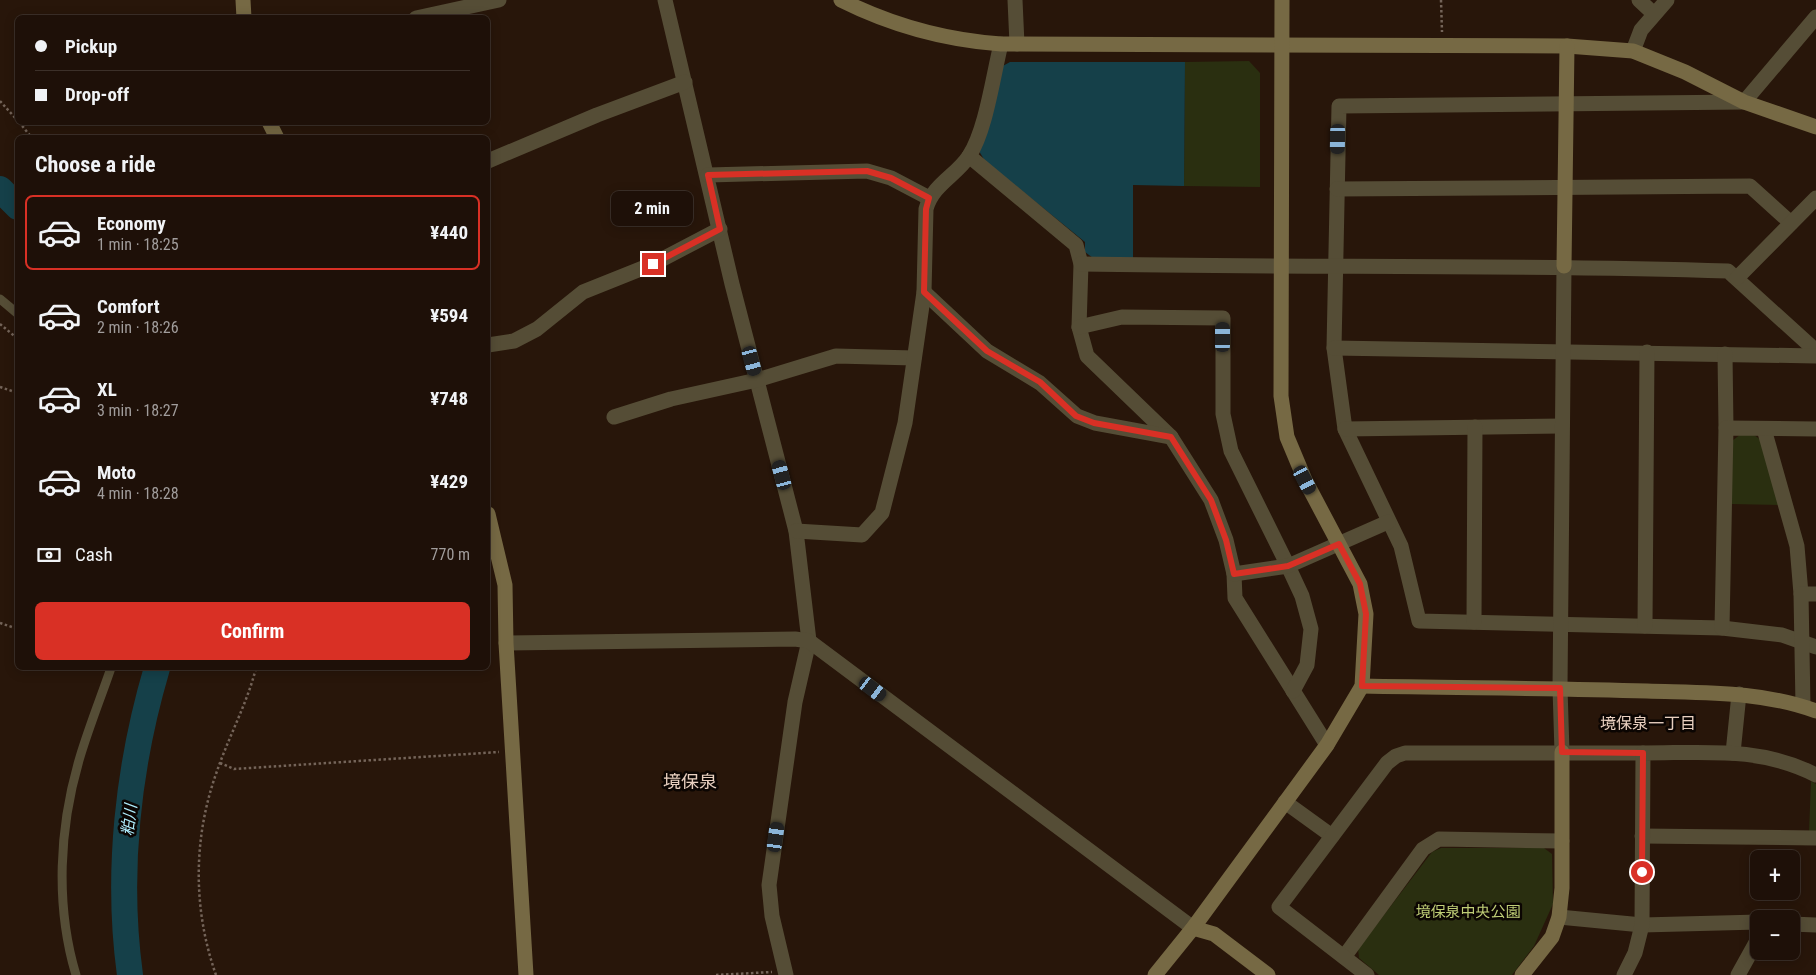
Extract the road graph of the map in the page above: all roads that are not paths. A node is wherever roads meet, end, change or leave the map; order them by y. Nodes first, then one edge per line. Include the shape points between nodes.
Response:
1 (243, 0) edge
2 (499, 0) edge
3 (665, 0) edge
4 (841, 0) edge
5 (1016, 0) edge
6 (1282, 0) edge
7 (1639, 0) edge
8 (1667, 0) edge
9 (1654, 14) junction
10 (244, 15) edge
11 (430, 15) edge
12 (1816, 17) edge
13 (1000, 44) junction
14 (1018, 44) junction
15 (1282, 45) junction
16 (1567, 46) junction
17 (1633, 50) junction
18 (685, 82) junction
19 (1744, 102) junction
20 (1564, 105) junction
21 (1816, 127) edge
22 (969, 156) junction
23 (490, 160) edge
24 (708, 175) junction
25 (1564, 186) junction
26 (1337, 189) junction
27 (929, 198) junction
28 (1816, 198) edge
29 (1791, 223) junction
30 (720, 229) junction
31 (1081, 264) junction
32 (1564, 266) junction
33 (1280, 267) junction
34 (1336, 267) junction
35 (1737, 278) junction
36 (924, 292) junction
37 (0, 299) edge
38 (15, 312) edge
39 (1079, 327) junction
40 (490, 345) edge
41 (1334, 348) junction
42 (1563, 350) junction
43 (1647, 352) junction
44 (1816, 352) edge
45 (1725, 354) junction
46 (1816, 356) edge
47 (914, 358) junction
48 (757, 380) junction
49 (614, 417) dead end
50 (1562, 426) junction
51 (1475, 427) junction
52 (1726, 428) junction
53 (1345, 429) junction
54 (1764, 429) junction
55 (1816, 429) edge
56 (1171, 437) junction
57 (490, 522) edge
58 (1388, 522) junction
59 (796, 531) junction
60 (1339, 544) junction
61 (1288, 566) junction
62 (1234, 574) junction
63 (1809, 594) edge
64 (1474, 622) junction
65 (1562, 625) junction
66 (1645, 626) junction
67 (1722, 628) junction
68 (809, 641) junction
69 (506, 643) junction
70 (1810, 644) edge
71 (110, 670) edge
72 (1362, 686) junction
73 (1560, 688) junction
74 (1293, 691) junction
75 (1739, 694) junction
76 (1809, 708) edge
77 (1327, 745) junction
78 (1562, 752) junction
79 (1643, 753) junction
80 (1732, 753) junction
81 (1816, 775) edge
82 (1285, 802) junction
83 (1332, 836) junction
84 (1642, 836) junction
85 (1816, 838) edge
86 (1562, 841) junction
87 (1559, 917) junction
88 (1750, 922) edge
89 (1800, 924) edge
90 (1816, 924) edge
91 (1642, 925) junction
92 (1193, 928) junction
93 (1750, 953) edge
94 (1344, 957) junction
95 (785, 972) edge
96 (76, 975) edge
97 (526, 975) edge
98 (1155, 975) edge
99 (1268, 975) edge
100 (1368, 975) edge
101 (1522, 975) edge
102 (1624, 975) edge
103 (1738, 975) edge

1 - 10 street
2 - 11 street
3 - 18 street
4 - 13 street via 920,31 967,42
5 - 14 street
6 - 15 street
7 - 9 street
8 - 9 street
9 - 17 street via 1641,30
12 - 19 street
13 - 14 street
13 - 22 street via 978,137
14 - 15 street
15 - 16 street
15 - 33 street
16 - 17 street
16 - 20 street
17 - 19 street
18 - 23 street via 597,114
18 - 24 street
19 - 20 street
19 - 21 street
20 - 25 street
20 - 26 street via 1338,106
22 - 27 street
22 - 31 street via 1076,245
24 - 27 street via 867,171 891,178
24 - 30 street
25 - 26 street
25 - 29 street via 1750,186
25 - 32 street
26 - 34 street
27 - 36 street
28 - 29 street
29 - 35 street
30 - 40 street via 653,264 583,292 537,329 514,341
30 - 48 street
31 - 33 street
31 - 39 street
32 - 34 street
32 - 35 street via 1728,271
32 - 42 street
33 - 34 street
33 - 60 street via 1281,396 1287,437 1305,480
34 - 41 street
35 - 44 street
36 - 47 street
36 - 56 street via 987,351 1040,382 1076,416 1094,423
37 - 38 lane
39 - 56 street via 1087,356
39 - 61 street via 1122,317 1223,318 1223,414 1231,451
41 - 42 street
41 - 53 street
42 - 43 street
42 - 50 street
43 - 45 street
43 - 66 street
45 - 46 street
45 - 52 street
47 - 48 street via 836,356
47 - 59 street via 905,423 882,513 862,535
48 - 49 street via 671,399
48 - 59 street
50 - 51 street
50 - 65 street
51 - 53 street
51 - 64 street
52 - 54 street
52 - 67 street
53 - 58 street
54 - 55 street
54 - 63 street
56 - 62 street via 1211,500
57 - 69 street via 505,585
58 - 60 street
58 - 64 street via 1401,546 1420,621
59 - 68 street
60 - 61 street
60 - 72 street via 1360,584 1366,614
61 - 62 street
61 - 74 street via 1302,596 1311,629 1307,665
62 - 74 street via 1235,598
63 - 70 street
64 - 65 street
65 - 66 street
65 - 73 street
66 - 67 street
67 - 70 street via 1782,635
68 - 69 street
68 - 92 street
68 - 95 street via 795,702 769,885 772,916
69 - 97 street
70 - 76 street
71 - 96 lane via 80,758 64,837 64,930
72 - 73 street
72 - 77 street
73 - 75 street
73 - 78 street
74 - 77 street
75 - 76 street
75 - 80 street
77 - 82 street
78 - 79 street
78 - 83 street via 1405,753 1396,756 1387,763
78 - 86 street
79 - 80 street
79 - 84 street
80 - 81 street via 1770,757
82 - 83 street
82 - 92 street
83 - 94 street via 1279,907
84 - 85 street
84 - 91 street
86 - 87 street
86 - 94 street via 1439,839 1423,849
87 - 91 street
87 - 101 street via 1552,937
88 - 91 street
89 - 90 street
91 - 102 street via 1635,953
92 - 98 street
92 - 99 street via 1214,934
93 - 103 street
94 - 100 street

